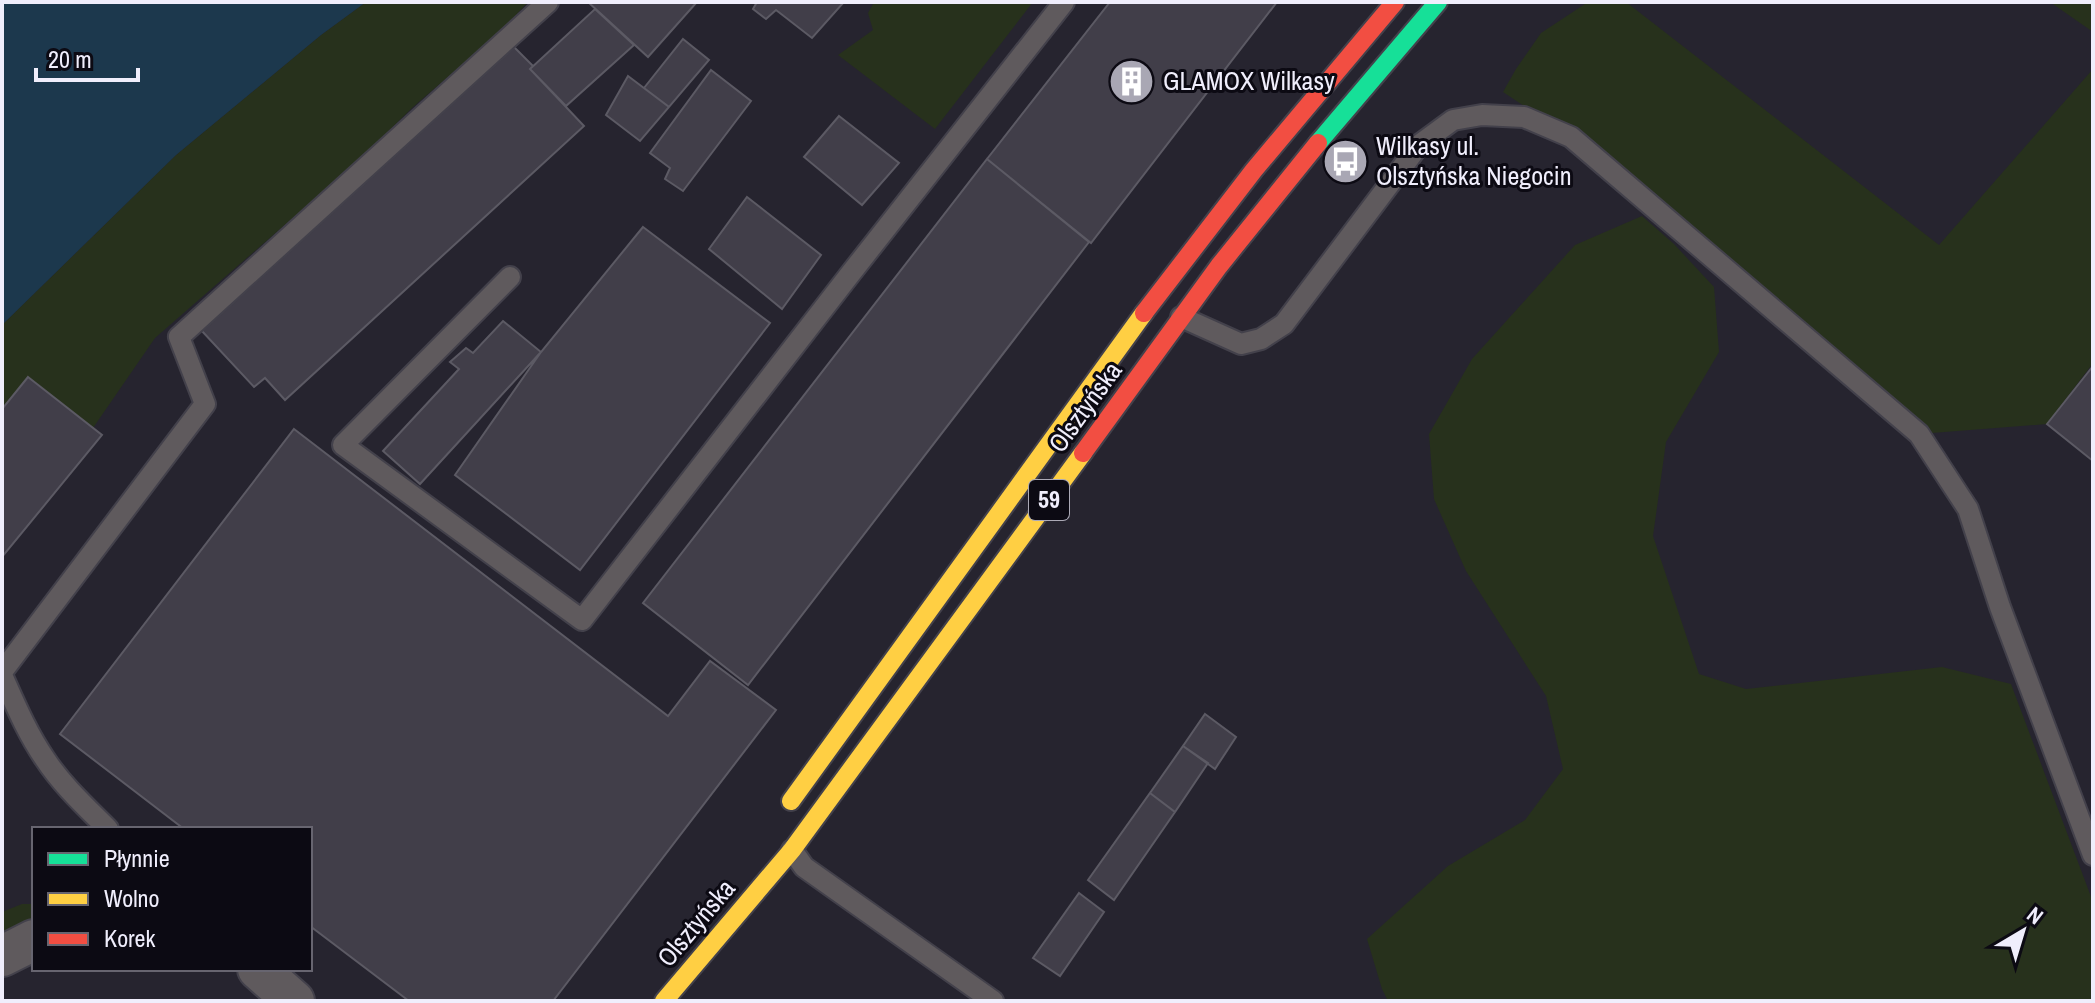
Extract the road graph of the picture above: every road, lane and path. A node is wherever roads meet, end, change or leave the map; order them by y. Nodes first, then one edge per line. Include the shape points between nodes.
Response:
1 (548, 2) edge
2 (1064, 2) edge
3 (1395, 2) edge
4 (1438, 2) edge
5 (510, 277) dead end
6 (1154, 298) junction
7 (1181, 317) junction
8 (2, 674) edge
9 (779, 817) dead end
10 (106, 827) edge
11 (792, 850) junction
12 (2093, 855) edge
13 (721, 907) dead end
14 (32, 941) edge
15 (2, 956) edge
16 (260, 971) edge
17 (294, 1001) edge
18 (663, 1001) edge
19 (993, 1001) edge

1 - 8 lane via 179,337 205,404
2 - 5 lane via 582,620 343,445
3 - 6 main road, Olsztyńska / 59
4 - 7 main road, Olsztyńska / 59 via 1338,118
6 - 7 main road
6 - 9 main road, Olsztyńska / 59
7 - 11 main road, Olsztyńska / 59
7 - 12 lane via 1241,344 1284,324 1419,145 1453,120 1524,117 1571,137 1919,434 1968,509
8 - 10 lane via 46,761
11 - 18 main road, Olsztyńska / 59
11 - 19 lane via 804,867
13 - 18 main road, Olsztyńska / 59
14 - 15 street
16 - 17 street

